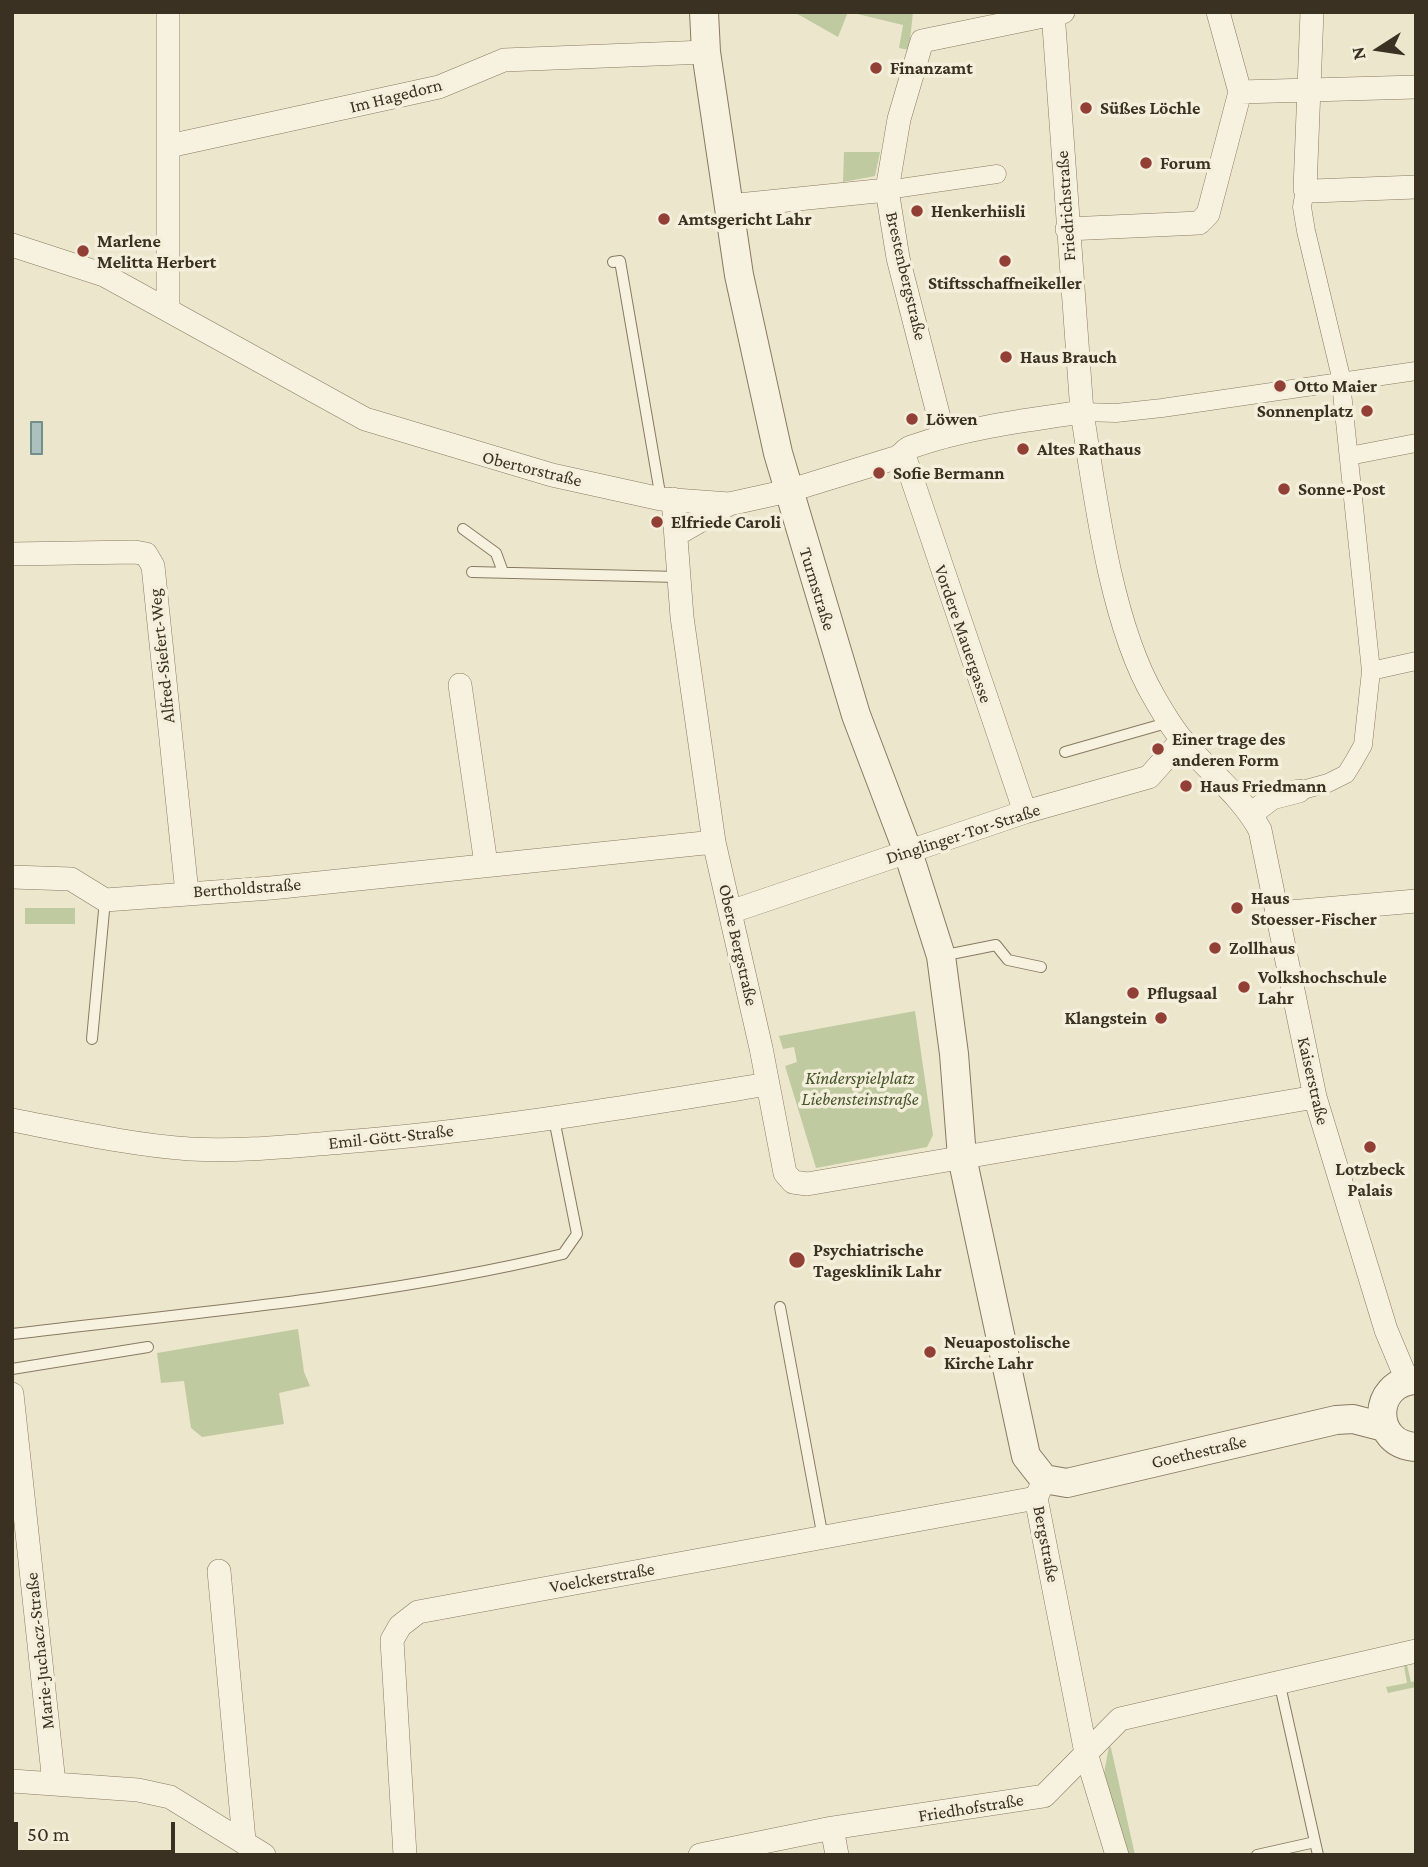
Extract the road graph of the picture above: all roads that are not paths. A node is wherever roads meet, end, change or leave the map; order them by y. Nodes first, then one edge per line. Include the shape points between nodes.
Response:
1 (168, 12) edge
2 (704, 12) edge
3 (1218, 12) edge
4 (1312, 12) edge
5 (1056, 13) edge
6 (705, 52) junction
7 (1416, 87) edge
8 (1310, 89) junction
9 (1240, 92) junction
10 (169, 146) junction
11 (997, 174) dead end
12 (1416, 187) edge
13 (1306, 189) junction
14 (887, 190) junction
15 (728, 206) junction
16 (1067, 229) junction
17 (12, 245) edge
18 (613, 262) dead end
19 (169, 310) junction
20 (1416, 371) edge
21 (1341, 383) junction
22 (1082, 414) junction
23 (944, 437) junction
24 (1416, 443) edge
25 (904, 455) junction
26 (1349, 456) junction
27 (788, 491) junction
28 (667, 499) junction
29 (729, 504) junction
30 (463, 530) dead end
31 (677, 534) junction
32 (12, 554) edge
33 (472, 572) dead end
34 (503, 572) junction
35 (678, 577) junction
36 (1416, 661) edge
37 (1371, 671) junction
38 (460, 685) dead end
39 (1176, 731) junction
40 (1065, 752) dead end
41 (1299, 791) joint
42 (1024, 812) junction
43 (1251, 814) junction
44 (714, 842) junction
45 (908, 852) junction
46 (486, 864) junction
47 (12, 877) edge
48 (187, 893) junction
49 (105, 900) junction
50 (1416, 901) edge
51 (730, 912) junction
52 (1278, 913) junction
53 (941, 956) junction
54 (1041, 967) dead end
55 (92, 1039) dead end
56 (768, 1084) junction
57 (1315, 1097) junction
58 (554, 1119) junction
59 (12, 1120) edge
60 (962, 1157) junction
61 (779, 1307) dead end
62 (12, 1334) edge
63 (148, 1347) dead end
64 (12, 1369) edge
65 (1412, 1380) edge
66 (12, 1394) edge
67 (1383, 1416) junction
68 (1416, 1447) edge
69 (1040, 1488) junction
70 (823, 1538) junction
71 (219, 1571) dead end
72 (1416, 1651) edge
73 (1279, 1681) junction
74 (1086, 1753) junction
75 (12, 1781) edge
76 (54, 1783) junction
77 (832, 1828) junction
78 (244, 1840) junction
79 (1315, 1842) junction
80 (264, 1855) edge
81 (405, 1855) edge
82 (700, 1855) edge
83 (837, 1855) edge
84 (1117, 1855) edge
85 (1257, 1855) edge
86 (1318, 1855) edge

1 - 10 street
2 - 6 street, Turmstraße
3 - 9 street
4 - 8 street
5 - 14 street, Brestenbergstraße via 922,41 899,119
5 - 16 street, Friedrichstraße
6 - 10 street, Im Hagedorn via 504,60 439,87
6 - 15 street, Turmstraße
7 - 8 street
8 - 9 street
8 - 13 street
9 - 16 street via 1213,205 1199,223
10 - 19 street
11 - 14 street
12 - 13 street
13 - 21 street via 1302,206 1306,231
14 - 15 street
14 - 23 street, Brestenbergstraße via 898,258
15 - 27 street, Turmstraße
16 - 22 street, Friedrichstraße
17 - 19 street, Obertorstraße via 104,275
18 - 28 lane via 620,261
19 - 28 street, Obertorstraße via 365,419 499,461
20 - 21 street
21 - 22 street
21 - 26 street
22 - 23 street, Obertorstraße
22 - 39 street, Kaiserstraße via 1121,613 1153,695
23 - 25 street, Obertorstraße via 911,447
24 - 26 street
25 - 27 street, Obertorstraße
25 - 42 street, Vordere Mauergasse
26 - 37 street
27 - 29 street, Obertorstraße
27 - 45 street, Turmstraße via 856,715
28 - 29 street, Obertorstraße
28 - 31 street, Obere Bergstraße
29 - 31 street
30 - 34 lane via 496,553
31 - 35 street, Obere Bergstraße
32 - 48 street, Alfred-Siefert-Weg via 135,552 146,554 153,566
33 - 34 lane
34 - 35 lane
35 - 44 street, Obere Bergstraße
36 - 37 street
37 - 41 street via 1363,745 1354,761 1346,774
38 - 46 street
39 - 40 lane
39 - 42 street, Dinglinger-Tor-Straße via 1149,778
39 - 43 street, Kaiserstraße
41 - 43 street via 1272,798
42 - 45 street, Dinglinger-Tor-Straße
43 - 52 street, Kaiserstraße via 1264,842
44 - 46 street, Bertholdstraße
44 - 51 street, Obere Bergstraße
45 - 51 street, Dinglinger-Tor-Straße
45 - 53 street, Turmstraße
46 - 48 street, Bertholdstraße
47 - 49 street via 71,879
48 - 49 street, Bertholdstraße
49 - 55 lane
50 - 52 street
51 - 56 street, Obere Bergstraße
52 - 57 street, Kaiserstraße
53 - 54 lane via 996,945 1008,960
53 - 60 street, Turmstraße
56 - 58 street, Emil-Gött-Straße
56 - 60 street, Obere Bergstraße via 785,1173 793,1182 807,1184
57 - 60 street
57 - 65 street, Kaiserstraße via 1387,1330
58 - 59 street, Emil-Gött-Straße via 388,1139 190,1149
58 - 62 lane via 577,1234 563,1254 439,1281
60 - 69 street, Bergstraße via 1026,1456
61 - 70 lane
63 - 64 lane
65 - 67 street, Goethestraße via 1391,1389
66 - 76 street, Marie-Juchacz-Straße
67 - 68 street via 1395,1441
67 - 69 street, Goethestraße via 1336,1420
69 - 70 street, Voelckerstraße
69 - 74 street, Bergstraße
70 - 81 street, Voelckerstraße via 418,1612 400,1626 392,1640
71 - 78 street
72 - 73 street, Friedhofstraße
73 - 74 street, Friedhofstraße via 1120,1718
73 - 79 lane
74 - 77 street, Friedhofstraße via 1044,1796
74 - 84 street, Bergstraße
75 - 76 street
76 - 78 street via 170,1797
77 - 82 street, Friedhofstraße
77 - 83 street
78 - 80 street
79 - 85 lane
79 - 86 lane

